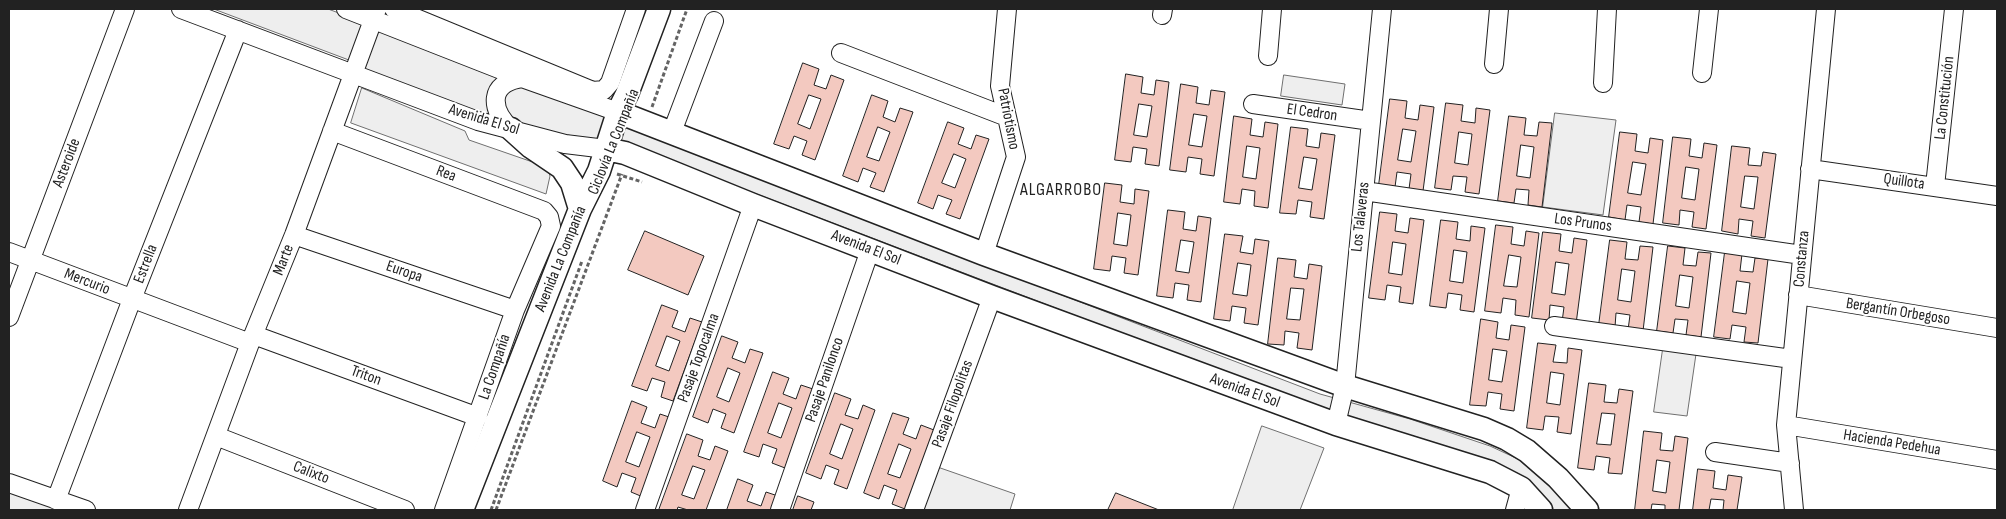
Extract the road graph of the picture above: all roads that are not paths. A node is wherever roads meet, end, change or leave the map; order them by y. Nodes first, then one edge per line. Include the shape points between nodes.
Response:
1 (125, 9) edge
2 (181, 9) edge
3 (346, 9) edge
4 (394, 9) edge
5 (636, 9) edge
6 (659, 9) edge
7 (1007, 9) edge
8 (1272, 9) edge
9 (1382, 9) edge
10 (1499, 9) edge
11 (1608, 9) edge
12 (1709, 9) edge
13 (1826, 9) edge
14 (1954, 9) edge
15 (375, 14) edge
16 (714, 21) dead end
17 (238, 30) junction
18 (841, 54) dead end
19 (1268, 56) dead end
20 (1494, 64) dead end
21 (353, 73) junction
22 (1702, 73) dead end
23 (522, 78) junction
24 (1603, 83) dead end
25 (1253, 104) dead end
26 (618, 112) junction
27 (1007, 117) junction
28 (1371, 121) junction
29 (511, 129) junction
30 (332, 131) junction
31 (672, 132) junction
32 (622, 153) junction
33 (1810, 169) junction
34 (1935, 186) junction
35 (1364, 191) junction
36 (1997, 196) edge
37 (753, 205) junction
38 (580, 209) junction
39 (551, 226) joint
40 (294, 235) junction
41 (870, 250) junction
42 (9, 252) edge
43 (984, 254) junction
44 (1802, 255) junction
45 (30, 260) junction
46 (1798, 295) junction
47 (992, 297) junction
48 (132, 299) junction
49 (515, 310) junction
50 (9, 317) edge
51 (1554, 326) dead end
52 (1997, 328) edge
53 (252, 339) junction
54 (1792, 359) junction
55 (1345, 386) junction
56 (478, 417) junction
57 (1336, 424) junction
58 (1786, 425) junction
59 (216, 436) junction
60 (1715, 452) dead end
61 (1997, 460) edge
62 (1790, 463) junction
63 (9, 483) edge
64 (1520, 488) junction
65 (56, 500) junction
66 (86, 510) edge
67 (188, 510) edge
68 (405, 510) edge
69 (444, 510) edge
70 (462, 510) edge
71 (645, 510) edge
72 (780, 510) edge
73 (914, 510) edge
74 (1515, 510) edge
75 (1541, 510) edge
76 (1587, 510) edge
77 (1794, 510) edge

1 - 45 street, Asteroide
2 - 17 street, Avenida El Sol
3 - 15 street
4 - 5 street via 593,91 604,90 610,83
6 - 26 main road, Avenida La Compañía
7 - 27 street, Patriotismo via 1000,86
8 - 19 street
9 - 28 street, Los Talaveras
10 - 20 street
11 - 24 street
12 - 22 street
13 - 33 street, Constanza
14 - 34 street, La Constitución
15 - 21 street, Marte
15 - 23 street
16 - 31 street
17 - 21 street, Avenida El Sol
17 - 48 street, Estrella
18 - 27 street
21 - 29 street, Avenida El Sol via 478,121
21 - 30 street, Marte
23 - 26 street
23 - 29 street via 504,83 497,95 496,110
25 - 28 street, El Cedron
26 - 31 main road
26 - 32 main road, Avenida La Compañía
27 - 43 street, Patriotismo via 1016,157
28 - 35 street, Los Talaveras
29 - 32 street, Avenida El Sol via 565,144
29 - 38 main road via 562,168 572,183
30 - 39 street, Rea via 544,210
30 - 40 street, Marte
31 - 43 main road
32 - 37 main road, Avenida El Sol
32 - 38 main road, Avenida La Compañía via 599,171
33 - 34 street, Quillota
33 - 44 street, Constanza
34 - 36 street, Quillota
35 - 44 street, Los Prunos
35 - 55 street, Los Talaveras
37 - 41 main road, Avenida El Sol
37 - 71 street, Pasaje Topocalma
38 - 70 main road, Avenida La Compañía
39 - 49 street, La Compañía
40 - 49 street, Europa
40 - 53 street, Marte
41 - 47 main road, Avenida El Sol
41 - 72 street, Pasaje Panilonco
42 - 45 street, Mercurio
43 - 55 main road
44 - 46 street, Constanza
45 - 48 street, Mercurio
45 - 50 street, Asteroide
46 - 52 street, Bergantín Orbegoso
46 - 54 street, Constanza
47 - 57 main road, Avenida El Sol
47 - 73 street, Pasaje Filopolitas
48 - 53 street, Mercurio
48 - 65 street, Estrella
49 - 56 street, La Compañía
51 - 54 street
53 - 56 street, Triton
53 - 59 street, Marte
54 - 58 street, Constanza
55 - 57 street, Los Talaveras
55 - 76 main road via 1507,439 1527,451 1558,478
56 - 69 street, La Compañía
57 - 64 main road, Avenida El Sol via 1490,472
58 - 61 street, Hacienda Pedehua
58 - 62 street, Constanza
59 - 67 street, Marte
59 - 68 street, Calixto
60 - 62 street
62 - 77 street, Constanza
63 - 65 street
64 - 74 street
64 - 75 main road, Avenida El Sol
65 - 66 street

